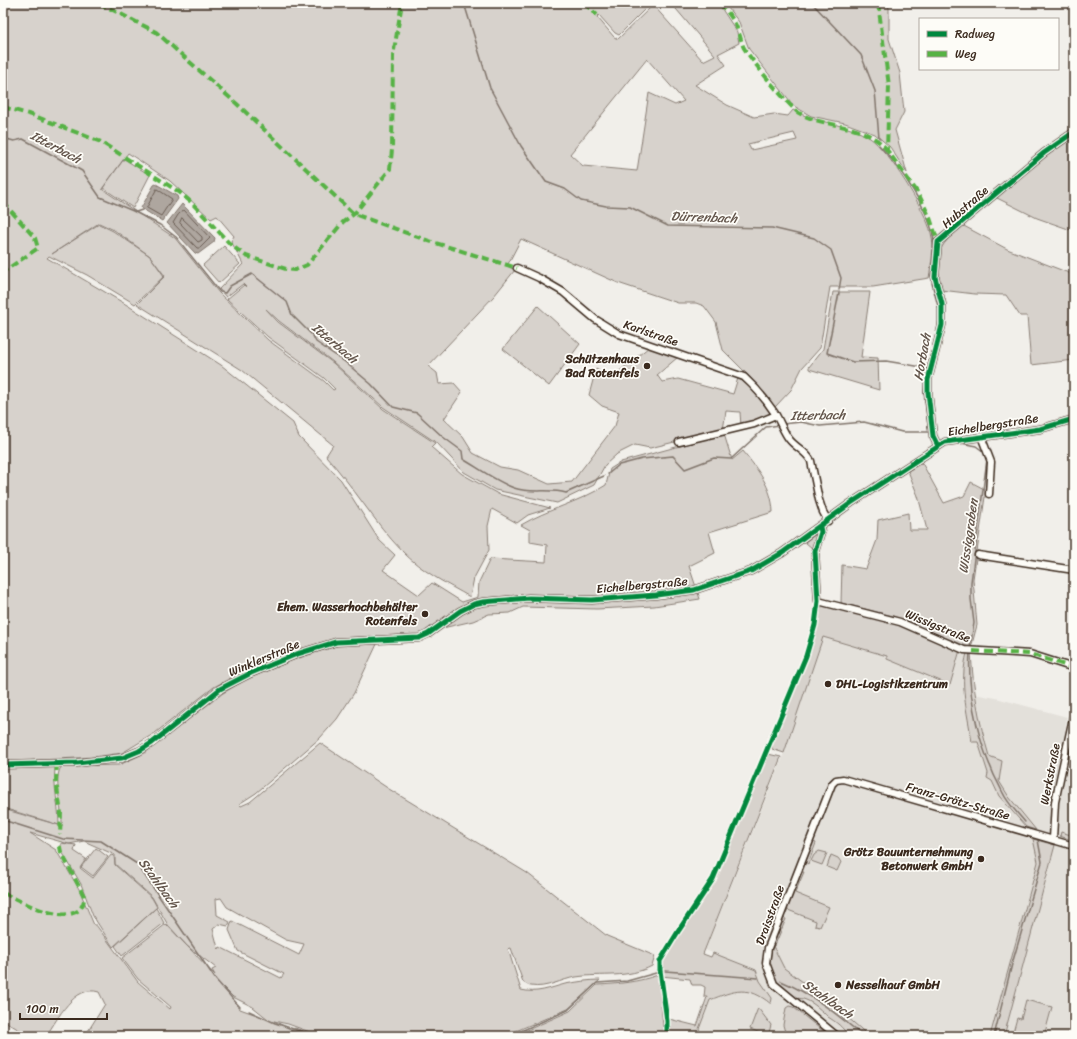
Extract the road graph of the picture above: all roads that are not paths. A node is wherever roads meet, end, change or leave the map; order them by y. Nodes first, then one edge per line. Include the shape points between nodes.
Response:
1 (1074, 132) edge
2 (518, 268) dead end
3 (777, 418) junction
4 (1074, 419) edge
5 (981, 436) junction
6 (679, 442) dead end
7 (938, 446) junction
8 (989, 494) dead end
9 (828, 521) junction
10 (820, 527) junction
11 (978, 555) dead end
12 (1074, 570) edge
13 (474, 604) joint
14 (1074, 668) edge
15 (1074, 713) edge
16 (3, 765) edge
17 (836, 780) joint
18 (1052, 839) junction
19 (1074, 846) edge
20 (837, 1036) edge

1 - 7 street, Hubstraße via 1044,153 938,242 935,277 942,304 942,325 928,380 928,392 933,436
2 - 3 street, Karlstraße via 563,292 595,319 619,334 744,377
3 - 6 street
3 - 9 street, Karlstraße via 790,441 807,454 811,461 819,500
4 - 5 street, Eichelbergstraße via 1040,429
5 - 7 street, Eichelbergstraße via 954,440
5 - 8 street via 991,462
7 - 9 street, Eichelbergstraße
9 - 10 street, Eichelbergstraße
10 - 13 street, Eichelbergstraße via 751,571 694,590 592,600 529,598
10 - 14 street, Wissigstraße via 815,551 818,601 900,622 964,650 1030,654
11 - 12 street
13 - 16 street, Winklerstraße via 419,638 336,642 296,654 250,673 220,689 152,743 122,758 77,763
15 - 18 street, Werkstraße via 1055,802
17 - 18 street, Franz-Grötz-Straße
17 - 20 street, Draisstraße via 832,784 768,948 766,963 774,984
18 - 19 street, Franz-Grötz-Straße

